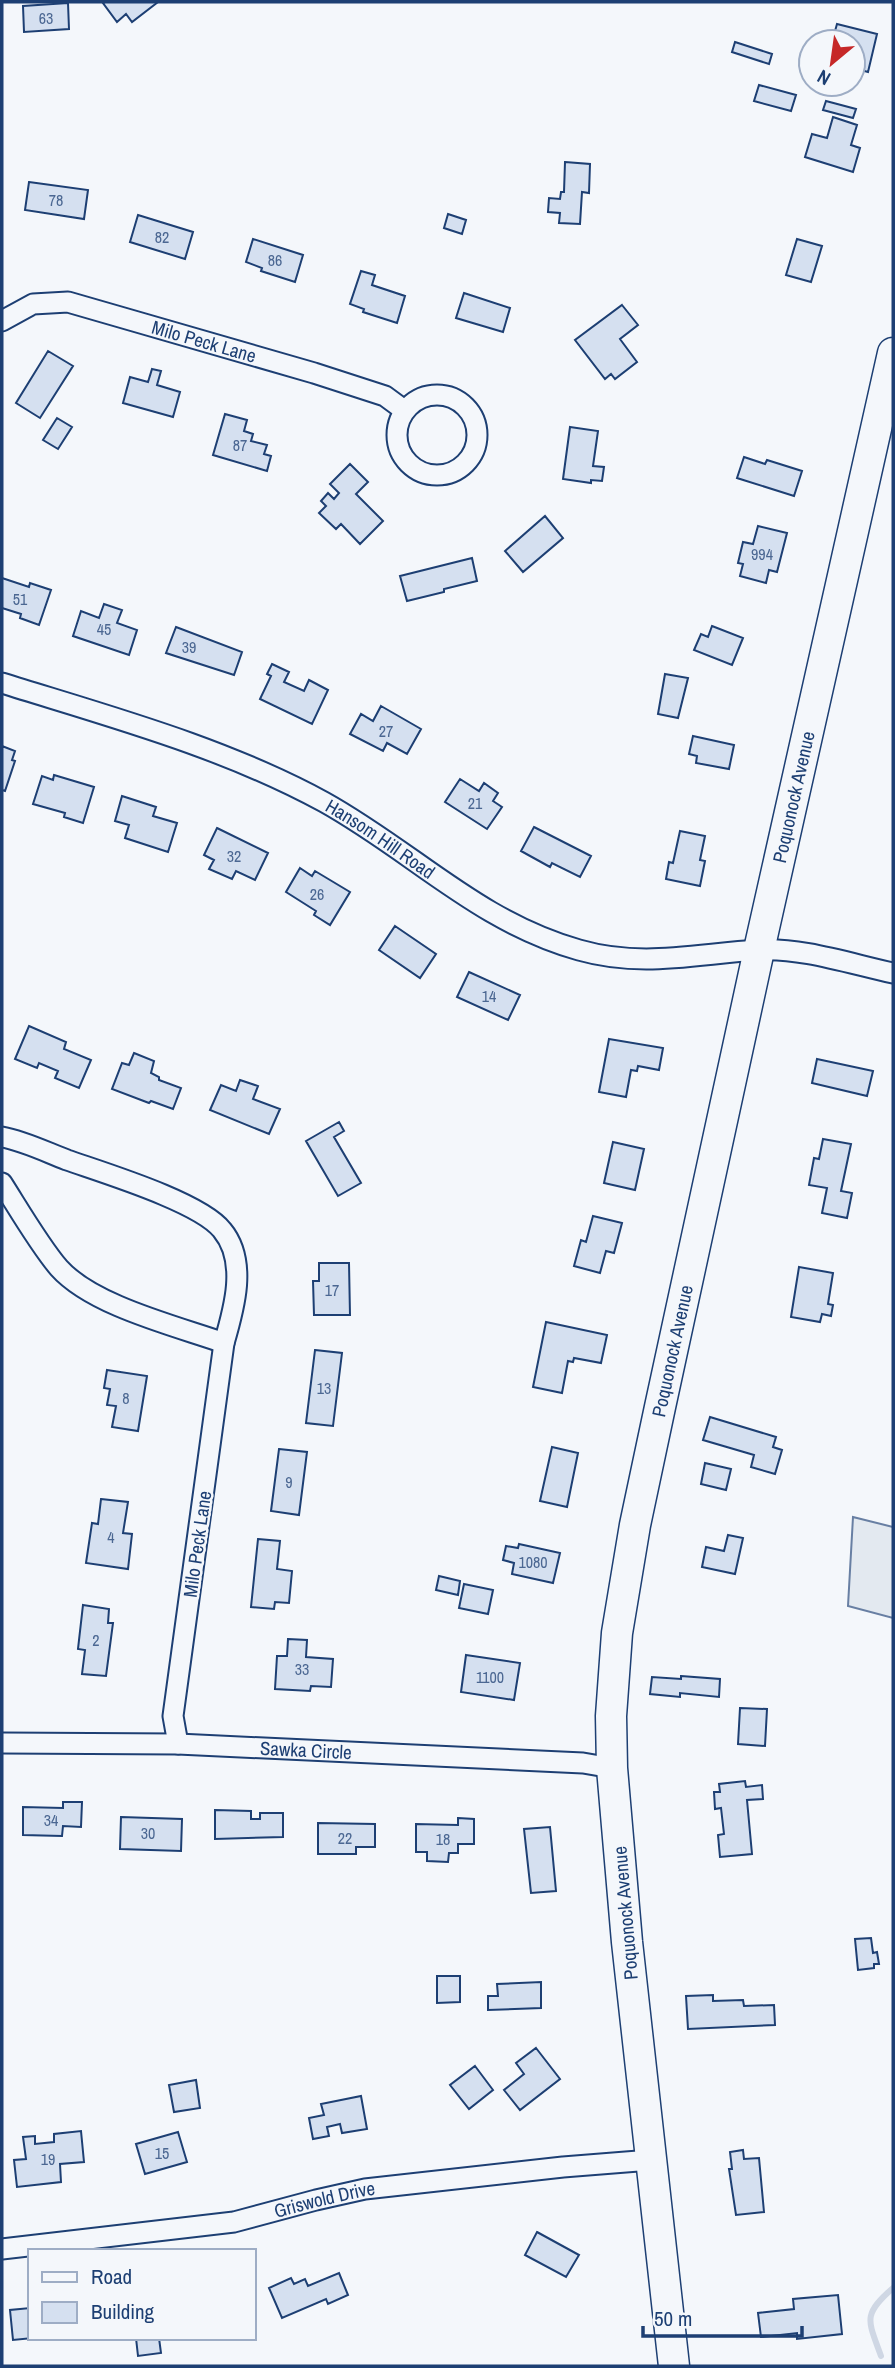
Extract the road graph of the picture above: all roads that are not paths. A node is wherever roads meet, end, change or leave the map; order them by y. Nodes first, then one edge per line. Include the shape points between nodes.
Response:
1 (2, 321) edge
2 (893, 353) edge
3 (404, 410) junction
4 (2, 683) edge
5 (759, 950) junction
6 (893, 973) edge
7 (2, 1137) edge
8 (2, 1182) edge
9 (224, 1343) junction
10 (2, 1743) edge
11 (178, 1744) junction
12 (612, 1768) junction
13 (651, 2160) junction
14 (2, 2249) edge
15 (674, 2366) edge

1 - 3 street, Milo Peck Lane via 33,304 68,302 337,380 385,396
2 - 5 main road, Poquonock Avenue
3 - 3 street via 396,436 406,461 417,470 443,475 467,462 478,438 463,403 439,394 414,401
4 - 5 street, Hansom Hill Road via 167,735 279,778 362,825 493,915 535,935 617,959 689,958
5 - 6 street, Hansom Hill Road via 786,950
5 - 12 main road, Poquonock Avenue via 626,1573 612,1702
7 - 9 street, Milo Peck Lane via 142,1187 203,1213 223,1230 238,1274
8 - 9 street via 58,1267 78,1285 114,1304
9 - 11 street, Milo Peck Lane via 173,1716
10 - 11 street, Sawka Circle
11 - 12 street, Sawka Circle
12 - 13 main road, Poquonock Avenue
13 - 14 street, Griswold Drive via 365,2189 234,2222
13 - 15 main road, Poquonock Avenue

